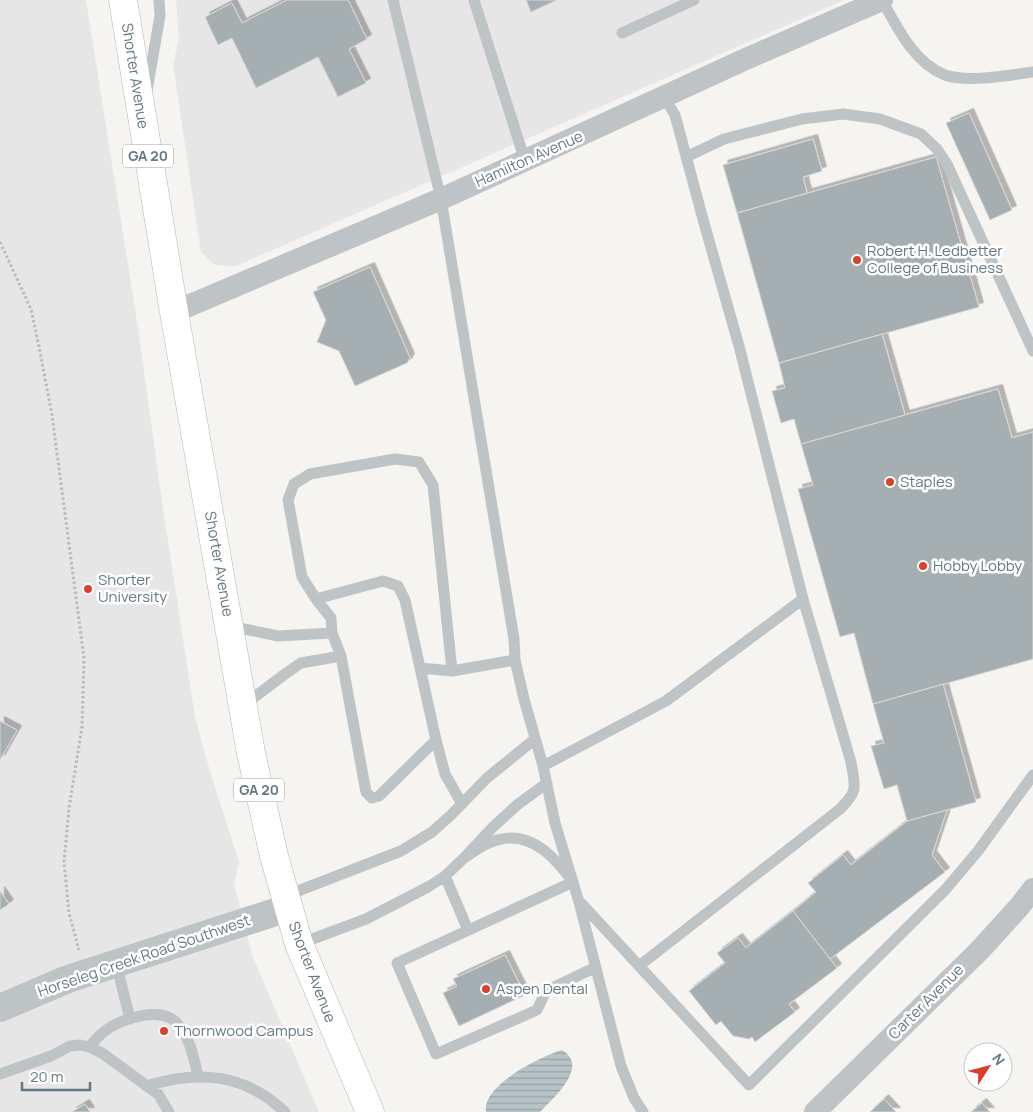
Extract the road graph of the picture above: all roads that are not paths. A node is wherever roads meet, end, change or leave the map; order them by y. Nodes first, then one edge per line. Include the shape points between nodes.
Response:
1 (123, 0) edge
2 (159, 0) edge
3 (393, 0) edge
4 (474, 0) edge
5 (694, 0) edge
6 (882, 0) edge
7 (622, 33) dead end
8 (1033, 72) edge
9 (664, 97) junction
10 (142, 121) junction
11 (686, 157) junction
12 (525, 161) junction
13 (441, 199) junction
14 (174, 312) junction
15 (1033, 351) edge
16 (316, 599) junction
17 (803, 599) junction
18 (230, 626) junction
19 (332, 633) junction
20 (341, 656) junction
21 (515, 660) junction
22 (420, 668) junction
23 (452, 671) junction
24 (243, 706) junction
25 (535, 739) junction
26 (436, 740) junction
27 (543, 766) junction
28 (1033, 775) edge
29 (547, 783) junction
30 (462, 804) junction
31 (464, 858) junction
32 (445, 876) junction
33 (573, 882) junction
34 (1033, 890) edge
35 (286, 902) junction
36 (579, 902) junction
37 (468, 930) junction
38 (299, 944) junction
39 (116, 964) junction
40 (639, 966) junction
41 (596, 967) junction
42 (0, 1008) edge
43 (130, 1019) junction
44 (89, 1047) junction
45 (0, 1074) edge
46 (198, 1076) junction
47 (146, 1086) junction
48 (169, 1112) edge
49 (285, 1112) edge
50 (370, 1112) edge
51 (643, 1112) edge
52 (815, 1112) edge

1 - 10 main road, Shorter Avenue / GA 20
2 - 10 lane via 160,16
3 - 13 lane
4 - 12 lane
5 - 7 lane
6 - 8 lane via 910,46 933,69 967,78
6 - 9 street, Hamilton Avenue
9 - 11 lane via 675,115
9 - 12 street, Hamilton Avenue
10 - 14 main road, Shorter Avenue / GA 20
11 - 15 lane via 724,139 802,119 843,114 880,119 921,134 947,164
11 - 17 lane via 739,346
12 - 13 street, Hamilton Avenue
13 - 14 street, Hamilton Avenue
13 - 21 lane
14 - 18 main road, Shorter Avenue / GA 20
16 - 19 lane via 331,618
16 - 22 lane via 383,581 398,586 405,600
16 - 23 lane via 302,577 288,500 294,484 310,474 376,462 395,459 419,462 434,485
17 - 27 lane via 666,701
17 - 40 lane via 850,762 855,784 853,796
18 - 19 lane via 278,636
18 - 24 main road, Shorter Avenue / GA 20
19 - 20 lane
20 - 24 lane via 301,663
20 - 26 lane via 366,792 372,798 379,796
21 - 23 lane
21 - 25 lane
22 - 23 lane
22 - 26 lane
24 - 35 main road, Shorter Avenue / GA 20
25 - 27 lane
25 - 30 lane via 487,778
26 - 30 lane via 445,774
27 - 29 lane
28 - 40 lane via 978,851 945,890 748,1085
29 - 31 lane via 493,827
29 - 33 lane
30 - 35 lane via 432,832 401,851
31 - 32 lane
31 - 33 lane via 502,838 513,838 538,846 552,855
32 - 37 lane
32 - 38 lane via 366,919
33 - 36 lane
33 - 37 lane
34 - 52 street, Carter Avenue via 980,950
35 - 38 main road, Shorter Avenue / GA 20
35 - 39 street, Horseleg Creek Road Southwest
36 - 40 lane
36 - 41 lane
37 - 41 lane via 398,962 436,1054 537,1010 546,990
38 - 50 main road, Shorter Avenue / GA 20
39 - 42 street, Horseleg Creek Road Southwest via 68,979
39 - 43 lane
41 - 51 lane via 621,1066
43 - 44 lane via 106,1030
43 - 46 lane via 154,1014 176,1022 194,1057
44 - 45 lane via 70,1046
44 - 47 lane
46 - 47 lane
46 - 49 lane via 213,1076 247,1086 275,1102
47 - 48 lane via 158,1094

